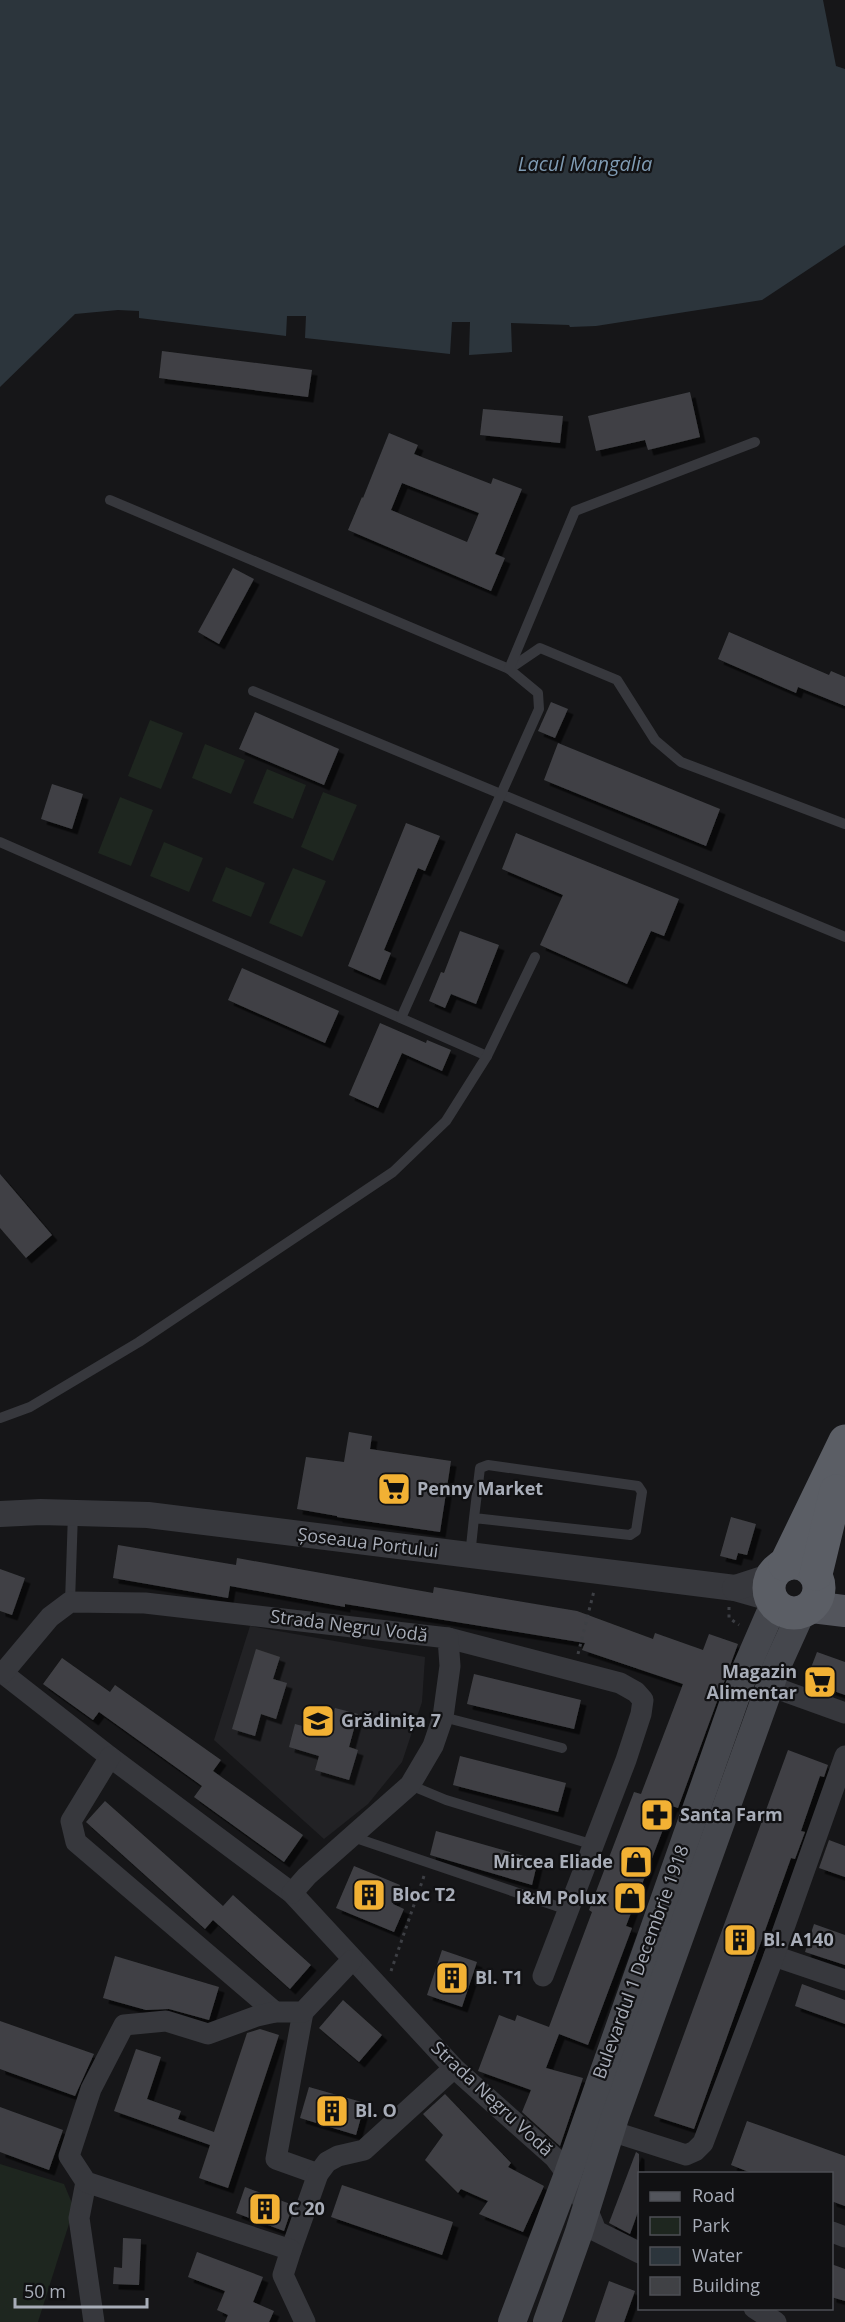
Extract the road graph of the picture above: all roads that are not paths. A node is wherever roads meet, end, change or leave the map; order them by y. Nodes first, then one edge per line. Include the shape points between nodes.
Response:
1 (755, 442) dead end
2 (110, 500) dead end
3 (509, 669) junction
4 (253, 691) dead end
5 (502, 794) junction
6 (845, 824) edge
7 (0, 842) edge
8 (845, 937) edge
9 (535, 957) dead end
10 (401, 1018) junction
11 (487, 1056) junction
12 (0, 1418) edge
13 (845, 1441) edge
14 (845, 1453) edge
15 (74, 1513) junction
16 (0, 1514) edge
17 (474, 1518) junction
18 (470, 1556) junction
19 (799, 1590) edge
20 (70, 1602) junction
21 (845, 1611) edge
22 (448, 1638) junction
23 (1, 1672) edge
24 (770, 1686) junction
25 (845, 1713) edge
26 (443, 1717) junction
27 (562, 1748) dead end
28 (845, 1756) edge
29 (110, 1757) junction
30 (410, 1785) junction
31 (350, 1836) junction
32 (594, 1845) junction
33 (292, 1893) junction
34 (568, 1910) junction
35 (774, 1956) junction
36 (352, 1960) junction
37 (543, 1976) dead end
38 (845, 1980) edge
39 (275, 2012) junction
40 (303, 2012) junction
41 (454, 2068) junction
42 (610, 2131) junction
43 (318, 2174) junction
44 (568, 2174) junction
45 (86, 2182) junction
46 (586, 2206) junction
47 (291, 2250) junction
48 (638, 2252) edge
49 (757, 2310) edge
50 (94, 2322) edge
51 (306, 2322) edge
52 (512, 2322) edge
53 (547, 2322) edge
54 (776, 2322) edge

1 - 3 lane via 575,511
2 - 3 lane
3 - 5 lane via 538,693 539,709
3 - 6 lane via 540,648 617,680 655,740 681,762
4 - 5 lane
5 - 8 lane
5 - 10 lane
7 - 10 lane
9 - 11 lane
10 - 11 lane
11 - 12 lane via 446,1121 393,1172 139,1342 30,1407
13 - 19 highway, Bulevardul 1 Decembrie 1918
14 - 19 highway, Bulevardul 1 Decembrie 1918
15 - 16 street, Șoseaua Portului
15 - 18 street, Șoseaua Portului via 148,1515
15 - 20 lane
17 - 17 lane via 480,1468 488,1466 638,1486 642,1492 636,1531 630,1535
17 - 18 lane
18 - 19 street, Șoseaua Portului via 735,1588
19 - 21 main road
19 - 24 main road, Bulevardul 1 Decembrie 1918
19 - 44 main road, Bulevardul 1 Decembrie 1918 via 740,1684
20 - 22 street, Strada Negru Vodă via 145,1603
20 - 23 street, Strada Negru Vodă via 50,1617
22 - 26 street, Strada Negru Vodă via 450,1666
22 - 32 street via 620,1683 643,1700 626,1760
23 - 29 street, Strada Negru Vodă
24 - 25 street
24 - 42 main road, Bulevardul 1 Decembrie 1918
26 - 27 lane
26 - 30 street, Strada Negru Vodă via 434,1746
28 - 35 street
29 - 33 street, Strada Negru Vodă
29 - 39 street via 71,1821 76,1842
30 - 31 street, Strada Negru Vodă
30 - 32 lane via 446,1800
31 - 33 street, Strada Negru Vodă
31 - 34 lane
32 - 34 street
33 - 36 street, Strada Negru Vodă
34 - 37 street
35 - 38 street
35 - 42 street via 703,2143 686,2155
36 - 40 street
36 - 41 street, Strada Negru Vodă
39 - 40 street
39 - 45 street via 208,2034 166,2021 124,2025 91,2089 69,2156
40 - 43 street via 276,2159
41 - 43 street via 364,2150 338,2156
41 - 44 street, Strada Negru Vodă
42 - 46 main road, Bulevardul 1 Decembrie 1918
43 - 47 street
44 - 46 street, Strada Negru Vodă
44 - 52 main road, Bulevardul 1 Decembrie 1918
45 - 47 street
45 - 50 street via 79,2218
46 - 48 street, Strada Negru Vodă via 596,2230
46 - 53 main road, Bulevardul 1 Decembrie 1918
47 - 51 street via 283,2275
49 - 54 street

